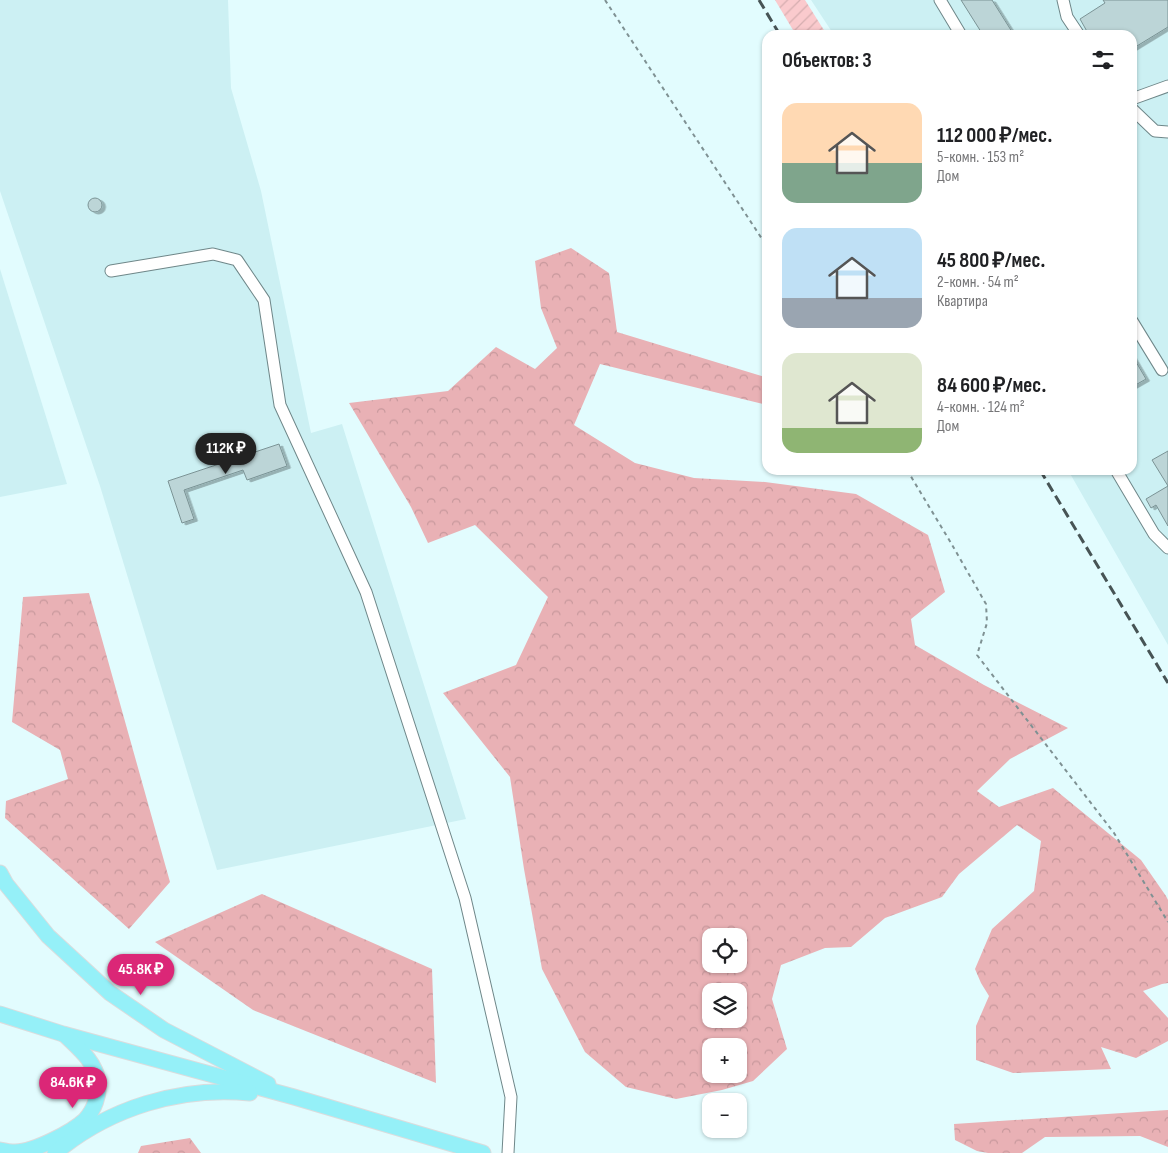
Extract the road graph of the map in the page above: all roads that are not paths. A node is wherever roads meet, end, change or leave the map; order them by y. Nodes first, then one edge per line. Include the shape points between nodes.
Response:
1 (940, 0) edge
2 (1063, 0) edge
3 (958, 30) edge
4 (1076, 30) edge
5 (1168, 86) edge
6 (1137, 97) edge
7 (1137, 114) edge
8 (1168, 132) edge
9 (110, 271) dead end
10 (1137, 329) edge
11 (1162, 370) dead end
12 (1119, 475) edge
13 (1168, 548) edge
14 (0, 873) edge
15 (1, 1014) edge
16 (64, 1034) junction
17 (294, 1097) junction
18 (0, 1150) edge
19 (55, 1153) edge
20 (482, 1153) edge
21 (508, 1153) edge

1 - 3 street
2 - 4 street via 1067,17
5 - 6 street
7 - 8 street via 1155,130
9 - 21 street via 213,254 237,260 264,300 280,405 366,592 464,898 510,1097
10 - 11 street
12 - 13 street via 1154,534
14 - 17 main road via 48,936 110,993 164,1030
15 - 16 main road
16 - 17 main road
16 - 18 main road via 90,1060 98,1080 98,1095 92,1110 84,1120 43,1145 17,1152
17 - 19 main road via 233,1091 199,1092 160,1099 94,1126
17 - 20 main road

